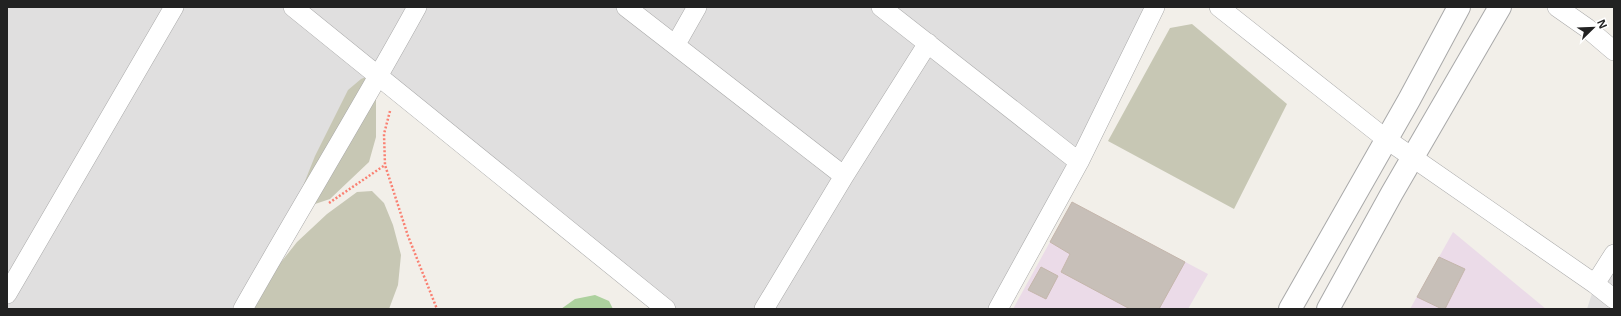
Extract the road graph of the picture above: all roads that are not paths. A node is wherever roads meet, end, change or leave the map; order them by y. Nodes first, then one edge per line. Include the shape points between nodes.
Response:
1 (174, 7) edge
2 (293, 7) edge
3 (417, 7) edge
4 (626, 7) edge
5 (697, 7) edge
6 (881, 7) edge
7 (1155, 7) edge
8 (1218, 7) edge
9 (1460, 7) edge
10 (1500, 7) edge
11 (1557, 7) edge
12 (928, 43) junction
13 (676, 44) junction
14 (1614, 51) edge
15 (379, 76) junction
16 (1386, 139) junction
17 (1413, 158) junction
18 (1079, 162) junction
19 (844, 176) junction
20 (1614, 254) edge
21 (1595, 284) junction
22 (7, 294) edge
23 (1614, 299) edge
24 (1614, 306) edge
25 (243, 309) edge
26 (666, 309) edge
27 (764, 309) edge
28 (998, 309) edge
29 (1290, 309) edge
30 (1328, 309) edge
31 (1612, 309) edge

1 - 22 street
2 - 15 street
3 - 15 street
4 - 13 street
5 - 13 street
6 - 12 street
7 - 18 street
8 - 16 street
9 - 16 street
10 - 17 street
11 - 14 street
12 - 18 street
12 - 19 street
13 - 19 street
15 - 25 street via 292,221
15 - 26 street
16 - 17 street
16 - 29 street
17 - 21 street
17 - 30 street
18 - 28 street
19 - 27 street
20 - 21 street
21 - 23 street
24 - 31 street

